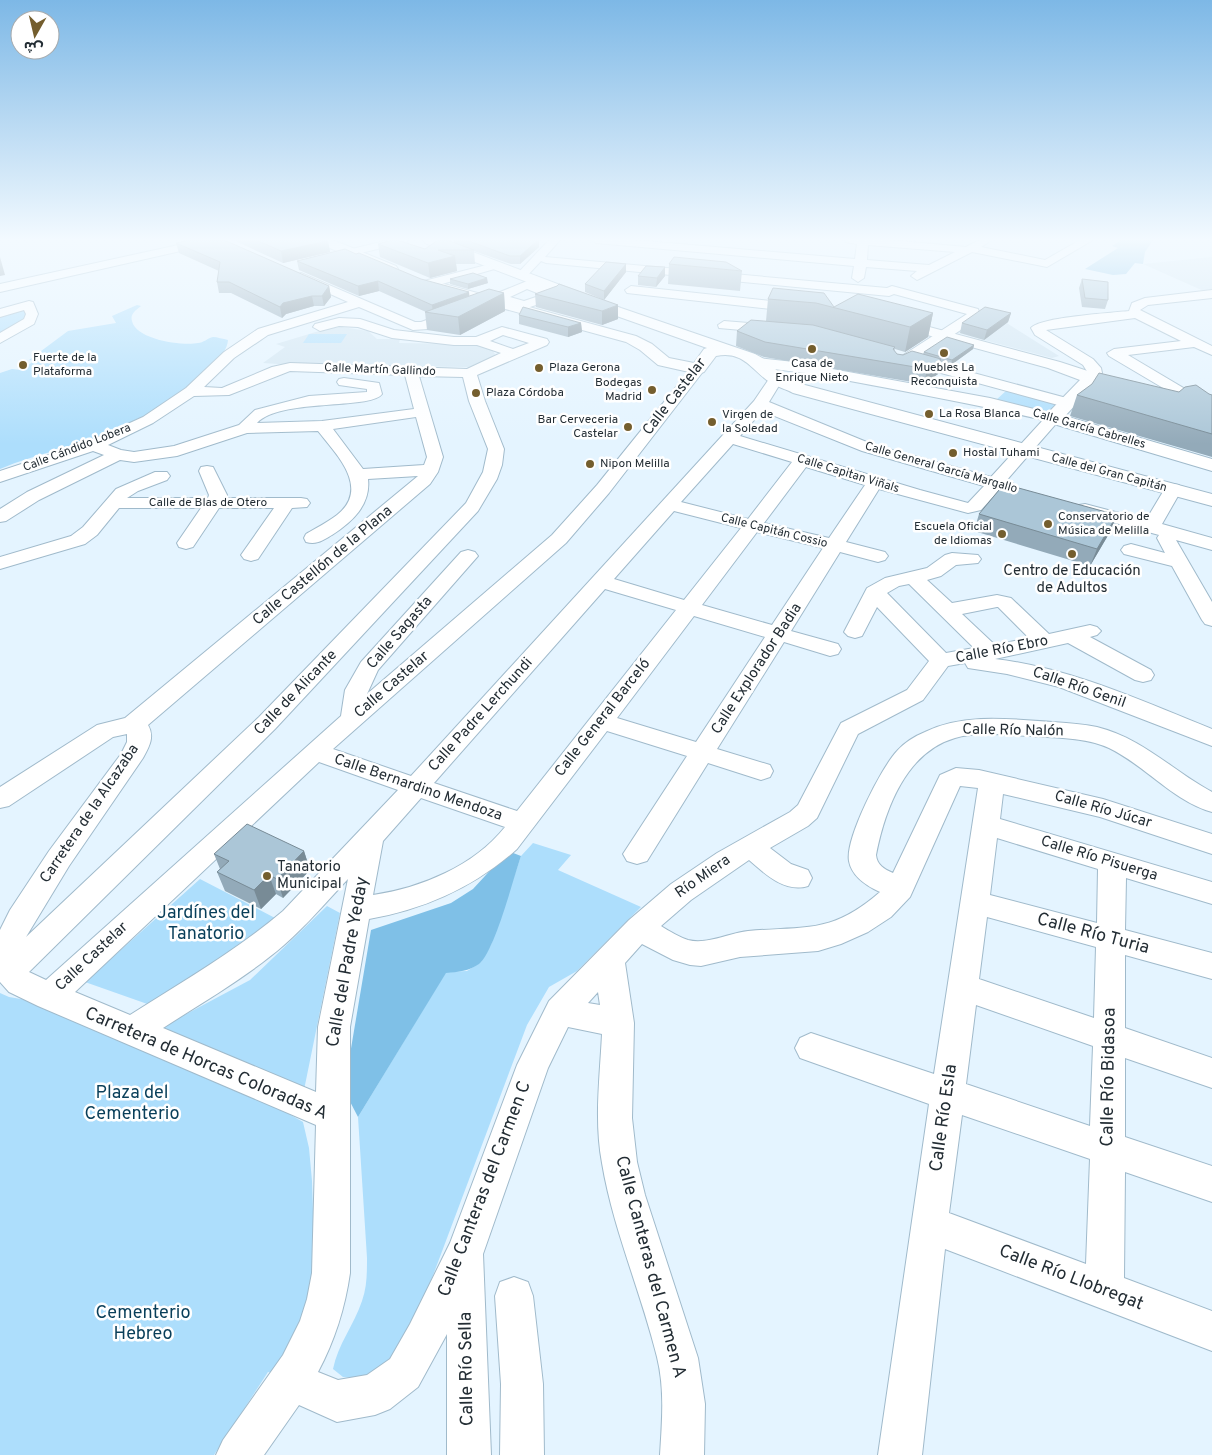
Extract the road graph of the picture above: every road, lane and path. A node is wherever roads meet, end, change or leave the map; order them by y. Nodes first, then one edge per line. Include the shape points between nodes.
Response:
1 (18, 308) edge
2 (30, 308) edge
3 (342, 308) edge
4 (370, 308) edge
5 (470, 308) edge
6 (515, 308) edge
7 (636, 308) edge
8 (732, 308) edge
9 (791, 308) edge
10 (958, 308) edge
11 (1135, 308) edge
12 (808, 310) edge
13 (0, 313) edge
14 (1137, 314) junction
15 (877, 318) edge
16 (724, 325) junction
17 (783, 330) edge
18 (263, 332) junction
19 (943, 335) junction
20 (0, 339) edge
21 (478, 341) junction
22 (1196, 343) junction
23 (707, 346) junction
24 (780, 348) edge
25 (1212, 351) edge
26 (888, 354) edge
27 (506, 357) junction
28 (1079, 357) junction
29 (906, 359) junction
30 (757, 361) junction
31 (1054, 365) junction
32 (698, 369) junction
33 (411, 371) junction
34 (469, 373) junction
35 (265, 374) junction
36 (1092, 378) junction
37 (776, 379) junction
38 (872, 380) junction
39 (320, 388) dead end
40 (1204, 390) edge
41 (191, 391) junction
42 (1182, 393) junction
43 (309, 401) junction
44 (1069, 403) junction
45 (760, 404) junction
46 (1212, 411) edge
47 (422, 412) junction
48 (1053, 418) junction
49 (322, 426) junction
50 (245, 428) junction
51 (729, 438) junction
52 (94, 445) junction
53 (1025, 450) junction
54 (126, 456) junction
55 (803, 460) junction
56 (1212, 465) edge
57 (431, 470) junction
58 (207, 471) dead end
59 (358, 474) junction
60 (161, 476) dead end
61 (0, 477) edge
62 (875, 482) junction
63 (995, 484) junction
64 (1173, 489) junction
65 (1022, 492) edge
66 (1212, 500) edge
67 (114, 503) junction
68 (215, 503) junction
69 (1068, 504) edge
70 (670, 505) junction
71 (0, 517) edge
72 (752, 526) junction
73 (1158, 533) junction
74 (313, 538) dead end
75 (186, 543) dead end
76 (1212, 544) edge
77 (834, 546) junction
78 (1131, 550) dead end
79 (250, 555) dead end
80 (468, 556) dead end
81 (878, 556) dead end
82 (971, 560) dead end
83 (1179, 562) junction
84 (0, 563) edge
85 (913, 577) junction
86 (601, 582) junction
87 (874, 592) junction
88 (689, 608) junction
89 (948, 610) junction
90 (1209, 610) edge
91 (1090, 630) dead end
92 (855, 632) dead end
93 (779, 634) junction
94 (1069, 635) junction
95 (1045, 642) junction
96 (830, 649) dead end
97 (991, 653) junction
98 (941, 661) junction
99 (1143, 675) dead end
100 (352, 720) junction
101 (601, 721) junction
102 (132, 725) junction
103 (1212, 738) edge
104 (315, 752) junction
105 (702, 753) junction
106 (762, 770) dead end
107 (992, 782) junction
108 (415, 788) junction
109 (0, 799) edge
110 (1212, 803) edge
111 (808, 811) joint
112 (522, 823) junction
113 (986, 825) junction
114 (370, 838) junction
115 (1212, 844) edge
116 (750, 846) junction
117 (637, 854) dead end
118 (1112, 862) junction
119 (798, 878) dead end
120 (900, 889) junction
121 (1212, 893) edge
122 (975, 902) junction
123 (355, 910) junction
124 (639, 928) junction
125 (1111, 940) junction
126 (609, 959) junction
127 (1212, 966) edge
128 (10, 972) junction
129 (963, 987) junction
130 (50, 996) junction
131 (560, 1011) junction
132 (618, 1023) junction
133 (132, 1032) junction
134 (1109, 1037) junction
135 (811, 1048) dead end
136 (1212, 1073) edge
137 (948, 1094) junction
138 (334, 1116) junction
139 (1108, 1149) junction
140 (1212, 1184) edge
141 (929, 1224) junction
142 (465, 1252) junction
143 (1105, 1291) junction
144 (514, 1296) dead end
145 (1212, 1331) edge
146 (292, 1381) junction
147 (238, 1455) edge
148 (469, 1455) edge
149 (522, 1455) edge
150 (682, 1455) edge
151 (900, 1455) edge

1 - 13 street
2 - 20 street via 29,321
3 - 18 street, Calle Cándido Lobera
4 - 5 street via 420,326
6 - 32 main road via 631,339 664,362
7 - 23 main road
8 - 16 street
9 - 12 street
10 - 19 street via 974,312 974,315
11 - 14 street
14 - 22 street
14 - 28 street via 1038,328
15 - 19 main road
16 - 17 street
16 - 23 street
18 - 21 street via 290,336 331,324 354,322 392,334
18 - 41 street, Calle Cándido Lobera via 229,355
19 - 29 street
19 - 31 main road
21 - 27 street via 506,350
21 - 27 street via 502,331 542,342
22 - 25 street
22 - 42 street via 1114,354
23 - 30 main road, Calle Castelar
23 - 32 main road, Calle Castelar
24 - 30 street
26 - 29 street
27 - 34 street
28 - 31 street via 1078,364 1072,366
28 - 36 street via 1094,368
29 - 38 street
29 - 44 street
30 - 37 main road
30 - 38 street, Calle García Cabrelles
31 - 36 main road
32 - 100 street, Calle Castelar via 559,539
33 - 34 street, Calle Martín Gallindo
33 - 35 street, Calle Martín Gallindo via 290,367
33 - 47 street
34 - 128 street, Calle de Alicante via 496,449 488,482 472,507 267,723
35 - 41 street, Calle Martín Gallindo via 224,392
35 - 43 street via 374,386 374,395
36 - 44 main road
37 - 45 street, Calle Padre Lerchundi
37 - 53 main road, Calle del Gran Capitán via 817,394
38 - 48 street, Calle García Cabrelles
39 - 43 street
40 - 42 street
41 - 52 street, Calle Cándido Lobera via 148,420
42 - 46 street
43 - 50 street via 260,413
44 - 48 main road
45 - 51 street, Calle Padre Lerchundi
45 - 63 street, Calle General García Margallo via 868,448
47 - 49 street
47 - 57 street via 435,457
48 - 53 street
48 - 56 main road, Calle García Cabrelles
49 - 50 street
49 - 59 street
50 - 54 street via 177,451
51 - 55 street, Calle Capitan Viñals
51 - 70 street, Calle Padre Lerchundi
52 - 54 street
52 - 61 street, Calle Cándido Lobera
53 - 63 street
53 - 64 main road, Calle del Gran Capitán
54 - 71 street via 33,496
55 - 62 street, Calle Capitan Viñals
55 - 72 street, Calle General Barceló
57 - 59 street
57 - 102 street, Calle Castellón de la Plana via 397,504
58 - 68 street via 218,494
59 - 74 street via 360,486 350,511
60 - 67 street via 126,490
62 - 63 street, Calle Capitan Viñals via 968,508 975,506
62 - 77 street, Calle Explorador Badia
63 - 65 street, Calle General García Margallo
64 - 66 main road, Calle del Gran Capitán
64 - 73 street
67 - 68 street, Calle de Blas de Otero
67 - 84 street via 78,540
68 - 75 street
68 - 79 street, Calle de Blas de Otero via 294,503
69 - 73 street
70 - 72 street, Calle Capitán Cossio
70 - 86 street, Calle Padre Lerchundi
72 - 77 street, Calle Capitán Cossio
72 - 88 street, Calle General Barceló
73 - 76 street
73 - 83 street
77 - 81 street, Calle Capitán Cossio
77 - 93 street, Calle Explorador Badia
78 - 83 street
80 - 100 street, Calle Sagasta via 369,666 356,690
82 - 85 street via 952,559 934,572
83 - 90 street
85 - 87 street via 892,582
85 - 89 street
86 - 88 street
86 - 108 street, Calle Padre Lerchundi
87 - 92 street
87 - 98 street
88 - 93 street
88 - 101 street, Calle General Barceló
89 - 95 street via 1004,602
89 - 97 street
91 - 94 street, Calle Río Ebro
93 - 96 street
93 - 105 street, Calle Explorador Badia
94 - 95 street, Calle Río Ebro
94 - 99 street
95 - 97 street, Calle Río Ebro
97 - 98 street, Calle Río Ebro
98 - 103 street, Calle Río Genil via 988,664 1054,677
98 - 111 street, Calle Río Ebro via 915,695 849,729
100 - 104 street, Calle Castelar
101 - 105 street
101 - 112 street, Calle General Barceló
102 - 109 street, Carretera de la Alcazaba via 105,731
102 - 128 street, Carretera de la Alcazaba via 139,730 139,742 131,758 27,907 10,939 4,958
104 - 108 street, Calle Bernardino Mendoza
104 - 130 street, Calle Castelar
105 - 106 street
105 - 117 street, Calle Explorador Badia
107 - 113 street, Calle Río Esla
107 - 115 street, Calle Río Júcar via 1103,808
107 - 120 street, Calle Río Júcar via 965,776 949,780
108 - 112 street, Calle Bernardino Mendoza
108 - 114 street, Calle Padre Lerchundi
110 - 120 street, Calle Río Nalón via 1166,776 1132,750 1107,738 992,727 941,733 913,750 894,771 868,830 862,863 872,874
111 - 116 street, Río Miera
112 - 123 street, Calle General Barceló via 490,859 459,879 415,898
113 - 118 street, Calle Río Pisuerga
113 - 122 street, Calle Río Esla
114 - 123 street, Calle del Padre Yeday
114 - 133 street, Calle Padre Lerchundi via 273,937
116 - 119 street via 780,872
116 - 124 street, Río Miera via 696,880
118 - 121 street, Calle Río Pisuerga
118 - 125 street, Calle Río Bidasoa
120 - 124 street via 891,900 858,924 806,940 756,943 703,954 679,950
122 - 125 street, Calle Río Turia
122 - 129 street, Calle Río Esla
123 - 138 street, Calle del Padre Yeday via 334,1027
124 - 126 street, Río Miera
125 - 127 street, Calle Río Turia
125 - 134 street, Calle Río Bidasoa
126 - 131 street, Calle Canteras del Carmen C
126 - 132 street, Calle Canteras del Carmen A
128 - 130 street via 20,983
129 - 134 street
129 - 137 street, Calle Río Esla
130 - 133 street, Carretera de Horcas Coloradas A
131 - 132 street
131 - 142 street, Calle Canteras del Carmen C via 533,1065
132 - 150 street, Calle Canteras del Carmen A via 615,1118 619,1162 678,1358 684,1404
133 - 138 street, Carretera de Horcas Coloradas A
134 - 136 street
134 - 139 street, Calle Río Bidasoa
135 - 137 street
137 - 139 street
137 - 141 street, Calle Río Esla
138 - 146 street, Carretera de Horcas Coloradas A via 329,1295 321,1323
139 - 140 street
139 - 143 street, Calle Río Bidasoa
141 - 143 street, Calle Río Llobregat
141 - 151 street, Calle Río Esla
142 - 146 street, Calle Canteras del Carmen C via 404,1373 375,1394 337,1401
142 - 148 street, Calle Río Sella
143 - 145 street, Calle Río Llobregat
144 - 149 street via 522,1384
146 - 147 street, Carretera de Horcas Coloradas A

